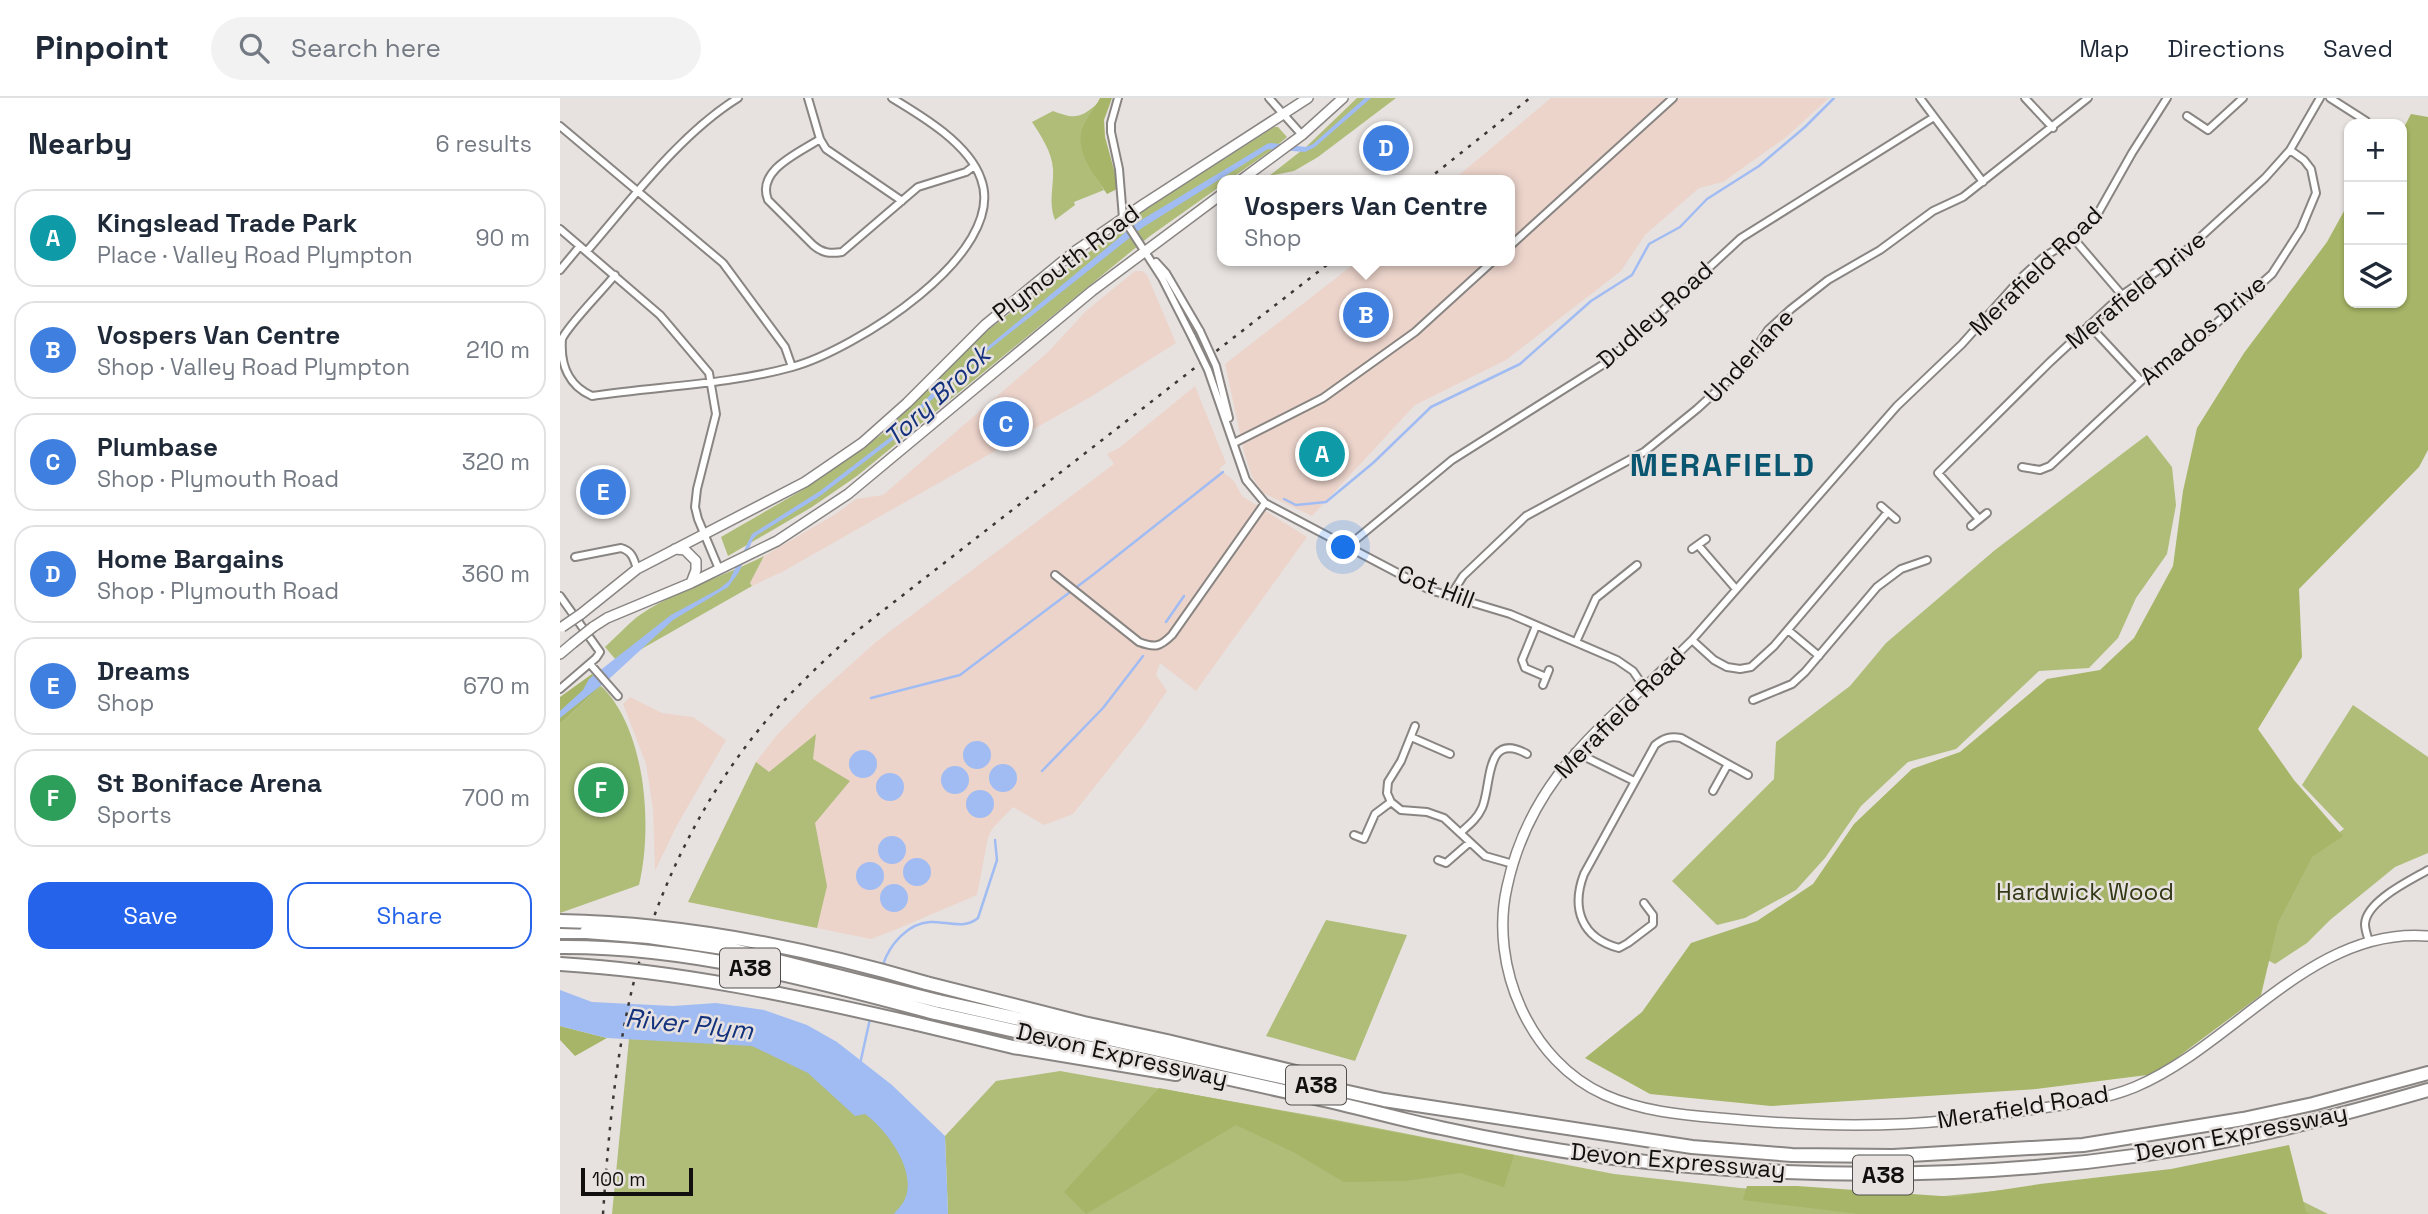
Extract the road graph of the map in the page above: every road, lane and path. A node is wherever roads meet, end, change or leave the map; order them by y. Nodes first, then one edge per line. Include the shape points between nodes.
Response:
1 (738, 98) edge
2 (808, 98) edge
3 (892, 98) edge
4 (1118, 98) edge
5 (1269, 98) edge
6 (1308, 98) edge
7 (1343, 98) edge
8 (1673, 98) edge
9 (1920, 98) edge
10 (2025, 98) edge
11 (2088, 98) edge
12 (2166, 98) edge
13 (2243, 98) edge
14 (2320, 98) edge
15 (2330, 98) edge
16 (1283, 115) junction
17 (2187, 116) dead end
18 (1934, 117) junction
19 (2363, 119) edge
20 (560, 126) edge
21 (2053, 128) junction
22 (1302, 135) junction
23 (820, 139) junction
24 (2290, 150) junction
25 (974, 166) junction
26 (1248, 175) edge
27 (1983, 182) junction
28 (639, 191) junction
29 (1217, 198) edge
30 (902, 201) junction
31 (1123, 218) junction
32 (560, 229) edge
33 (2074, 239) junction
34 (1515, 241) edge
35 (580, 246) junction
36 (587, 251) junction
37 (1145, 251) junction
38 (1488, 266) edge
39 (560, 270) edge
40 (615, 275) junction
41 (2122, 296) junction
42 (2089, 325) junction
43 (792, 367) junction
44 (2141, 381) junction
45 (712, 382) junction
46 (1230, 428) junction
47 (1234, 443) junction
48 (2022, 467) dead end
49 (1938, 473) junction
50 (1931, 480) dead end
51 (1265, 503) junction
52 (1881, 506) dead end
53 (1887, 513) junction
54 (1987, 513) dead end
55 (1896, 519) dead end
56 (1979, 519) junction
57 (1971, 526) dead end
58 (703, 533) junction
59 (1706, 539) dead end
60 (1349, 546) junction
61 (673, 548) junction
62 (575, 557) dead end
63 (1927, 560) dead end
64 (1637, 565) dead end
65 (637, 569) junction
66 (719, 569) junction
67 (1055, 575) dead end
68 (691, 583) junction
69 (1737, 589) junction
70 (1451, 595) junction
71 (560, 596) edge
72 (1536, 626) junction
73 (561, 628) edge
74 (1787, 630) junction
75 (1692, 640) junction
76 (1576, 642) junction
77 (560, 643) edge
78 (573, 643) junction
79 (560, 654) edge
80 (1819, 656) junction
81 (590, 664) junction
82 (1543, 685) dead end
83 (1644, 687) junction
84 (560, 689) edge
85 (618, 696) dead end
86 (1753, 700) dead end
87 (1415, 726) dead end
88 (1411, 737) junction
89 (1575, 752) junction
90 (1450, 754) dead end
91 (1527, 754) dead end
92 (1728, 764) junction
93 (1748, 775) dead end
94 (1634, 781) junction
95 (1713, 791) dead end
96 (1391, 802) junction
97 (1460, 833) junction
98 (1354, 835) dead end
99 (1469, 843) junction
100 (1438, 860) dead end
101 (1513, 864) junction
102 (2428, 870) edge
103 (1644, 903) dead end
104 (560, 921) edge
105 (560, 932) edge
106 (2428, 936) edge
107 (2369, 941) junction
108 (560, 947) edge
109 (560, 964) edge
110 (936, 1007) junction
111 (1084, 1023) junction
112 (1156, 1049) junction
113 (1204, 1073) junction
114 (2428, 1073) edge
115 (2428, 1090) edge
116 (1428, 1108) junction

1 - 28 street via 694,132
2 - 23 street
3 - 25 street via 942,130
4 - 31 street via 1111,132
5 - 16 street
6 - 16 main road, Plymouth Road
7 - 22 main road
8 - 34 street
9 - 18 street
10 - 21 street
11 - 21 street, Underlane
12 - 33 street, Merafield Road via 2104,205
13 - 17 street via 2208,130
14 - 24 street, Merafield Drive
15 - 19 street
16 - 22 street
16 - 31 main road, Plymouth Road
18 - 27 street
18 - 60 street, Dudley Road via 1741,238 1607,362 1452,460
20 - 28 street
21 - 27 street, Underlane
22 - 26 main road
23 - 30 street via 826,149
23 - 30 street via 770,174 765,191 768,200 820,251 842,252
24 - 41 street, Merafield Drive via 2202,237
24 - 44 street, Amados Drive via 2311,169 2316,193 2287,254 2272,274 2194,343
25 - 30 street via 918,187
25 - 43 street via 984,191 983,212 955,262 918,296 864,334
27 - 70 street, Underlane via 1828,280 1768,330 1744,366 1697,410 1644,452 1526,516 1463,576
28 - 36 street
28 - 43 street via 723,263 785,347
29 - 37 main road, Plymouth Road
31 - 37 street, Cot Hill
31 - 58 main road, Plymouth Road via 985,325 862,443 806,482
32 - 35 street
33 - 41 street
33 - 69 street, Merafield Road via 2023,276 1962,344 1897,406
35 - 36 street
35 - 39 street
36 - 40 street
37 - 46 street, Cot Hill, bridge via 1208,370
37 - 46 street, Cot Hill, bridge via 1166,273 1200,331 1216,366
37 - 66 main road, Plymouth Road via 851,492 777,541
38 - 47 street via 1415,332 1323,398
40 - 45 street via 684,341
40 - 45 street via 562,338 560,365 567,379 592,396
41 - 42 street, Merafield Drive
42 - 44 street
42 - 49 street, Merafield Drive
43 - 45 street
44 - 48 street, Amados Drive via 2050,466 2040,470
45 - 58 street via 716,414 695,507
46 - 47 street, Cot Hill
47 - 51 street, Cot Hill via 1246,480
49 - 50 street, Merafield Drive
49 - 56 street
51 - 60 street, Cot Hill
51 - 67 street via 1162,646 1139,642
52 - 53 street
53 - 55 street
53 - 74 street
54 - 56 street
56 - 57 street
58 - 61 main road, Plymouth Road
58 - 66 street
59 - 69 street via 1695,547
60 - 70 street, Cot Hill via 1425,588
61 - 65 main road, Plymouth Road
61 - 68 main road via 685,550 696,561
62 - 65 street via 621,548 632,555
63 - 80 street via 1890,576 1877,587
64 - 76 street via 1596,598
65 - 73 main road, Plymouth Road, bridge
66 - 68 main road, Plymouth Road
68 - 78 main road, Plymouth Road, bridge via 644,601 593,627
69 - 75 street, Merafield Road
70 - 72 street, Cot Hill
71 - 81 street via 600,652
72 - 76 street, Cot Hill
72 - 82 street via 1522,660 1525,668 1547,673
74 - 75 street via 1763,659 1740,669 1714,660
74 - 80 street
75 - 83 street, Merafield Road
76 - 83 street, Cot Hill via 1617,660 1633,671
77 - 78 street
78 - 79 main road, Plymouth Road
80 - 86 street via 1792,684
81 - 84 street
81 - 85 street
83 - 89 main road, Merafield Road
87 - 88 street
88 - 90 street
88 - 96 street via 1388,782
89 - 94 street
89 - 101 main road, Merafield Road via 1550,784
91 - 97 street via 1511,748 1493,760 1484,805
92 - 93 street
92 - 94 street via 1672,736 1656,745
92 - 95 street
94 - 103 street via 1584,874 1577,905 1582,921 1595,935 1619,948 1653,924 1653,915
96 - 97 street via 1401,810 1444,818
96 - 98 street via 1375,814 1364,839
97 - 99 street
99 - 100 street via 1446,863
99 - 101 street via 1485,856
101 - 107 main road, Merafield Road via 1503,913 1504,946 1515,992 1543,1046 1568,1073 1633,1106 1748,1121 1951,1121 2108,1096 2169,1069 2319,963
102 - 107 street via 2373,907 2365,922
104 - 111 highway, A38, bridge via 685,929 857,962
105 - 110 highway, A38, bridge via 649,937 730,949
106 - 107 main road, Merafield Road via 2395,935
108 - 110 highway, A38, bridge via 734,965
109 - 113 highway, A38, bridge via 658,972 1013,1048 1173,1074
110 - 112 highway, Devon Expressway / A38
110 - 113 highway, Devon Expressway / A38
111 - 112 highway, A38
111 - 116 highway, A38 via 1323,1078
112 - 116 highway, Devon Expressway / A38
113 - 115 highway, Devon Expressway / A38 via 1440,1128 1571,1151 1687,1166 1889,1175 1988,1171 2167,1151 2317,1121
114 - 116 highway, Devon Expressway / A38 via 2302,1106 2162,1133 2082,1145 1893,1156 1792,1155 1692,1147

